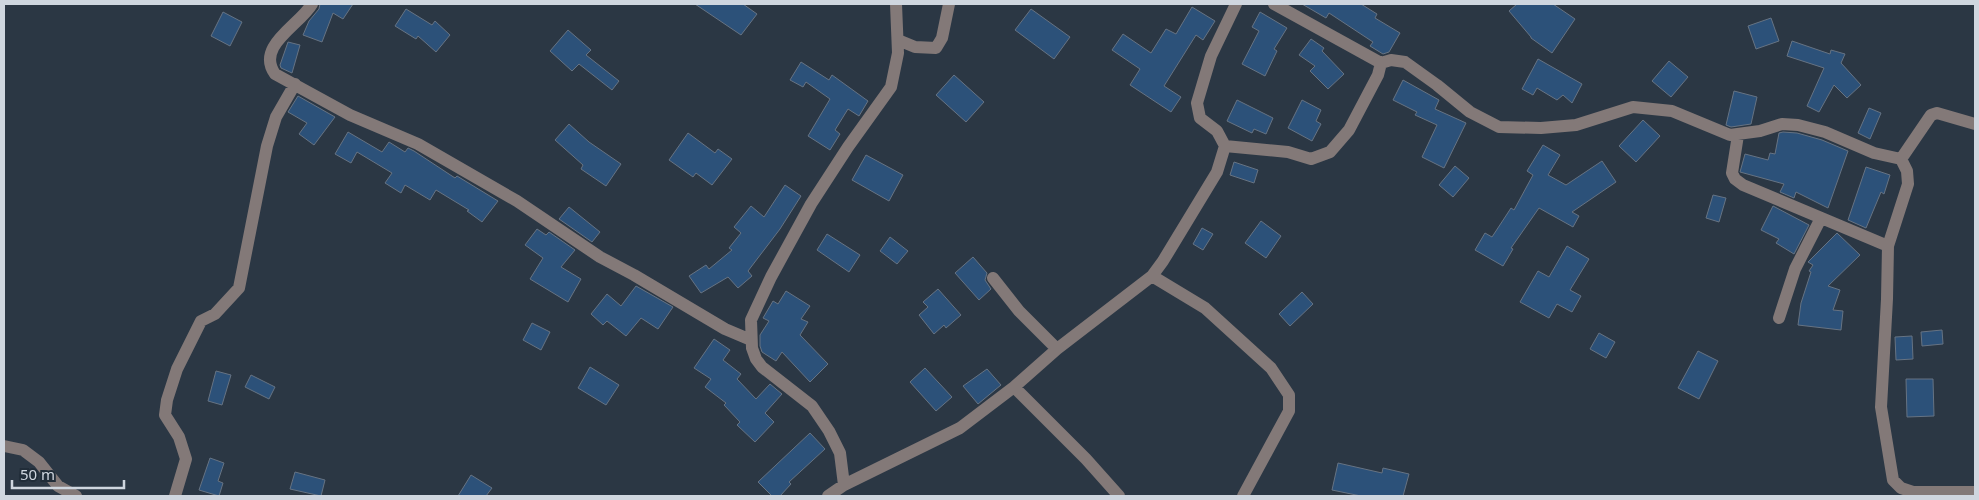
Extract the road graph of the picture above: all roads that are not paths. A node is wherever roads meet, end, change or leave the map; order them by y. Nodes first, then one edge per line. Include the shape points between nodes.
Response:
1 (312, 4) edge
2 (896, 4) edge
3 (949, 4) edge
4 (1236, 4) edge
5 (1274, 4) edge
6 (898, 40) junction
7 (1381, 63) junction
8 (295, 84) junction
9 (1975, 124) edge
10 (1738, 135) junction
11 (1225, 146) junction
12 (1901, 159) junction
13 (1821, 218) junction
14 (1888, 246) junction
15 (1152, 276) junction
16 (993, 278) dead end
17 (1779, 318) dead end
18 (751, 340) junction
19 (1058, 349) junction
20 (1014, 386) junction
21 (4, 446) edge
22 (844, 485) junction
23 (1975, 492) edge
24 (76, 496) edge
25 (176, 496) edge
26 (828, 496) edge
27 (1119, 496) edge
28 (1243, 496) edge

1 - 8 street via 281,37 270,58 275,74
2 - 6 street
3 - 6 street via 942,38 936,48 916,47
4 - 11 street via 1211,56 1197,103 1200,118 1217,132
5 - 7 street
6 - 18 street via 891,87 832,171 780,260 751,320
7 - 10 street via 1391,60 1405,62 1470,112 1499,127 1541,128 1576,124 1633,107 1672,111 1730,135
7 - 11 street via 1378,76 1349,130 1330,152 1311,159 1288,152
8 - 18 street via 350,115 418,144 517,201 600,258 726,330
8 - 25 street via 276,118 267,146 239,288 215,314 201,321 177,369 167,400 165,415 179,437 186,459
9 - 12 street via 1937,113 1931,115
10 - 12 street via 1782,124 1798,125 1825,132 1874,153
10 - 13 street via 1732,173 1735,179
11 - 15 street via 1217,172
12 - 14 street via 1907,171 1908,184
13 - 14 street
13 - 17 street via 1795,269
14 - 23 street via 1881,407 1893,480 1901,488 1913,492
15 - 19 street
15 - 28 street via 1205,308 1271,368 1289,395 1289,411
16 - 19 street via 1019,311
18 - 22 street via 756,359 762,367 812,406 829,431 840,452
19 - 20 street
20 - 22 street via 960,428
20 - 27 street
21 - 24 street via 23,450 39,462 58,486
22 - 26 street

